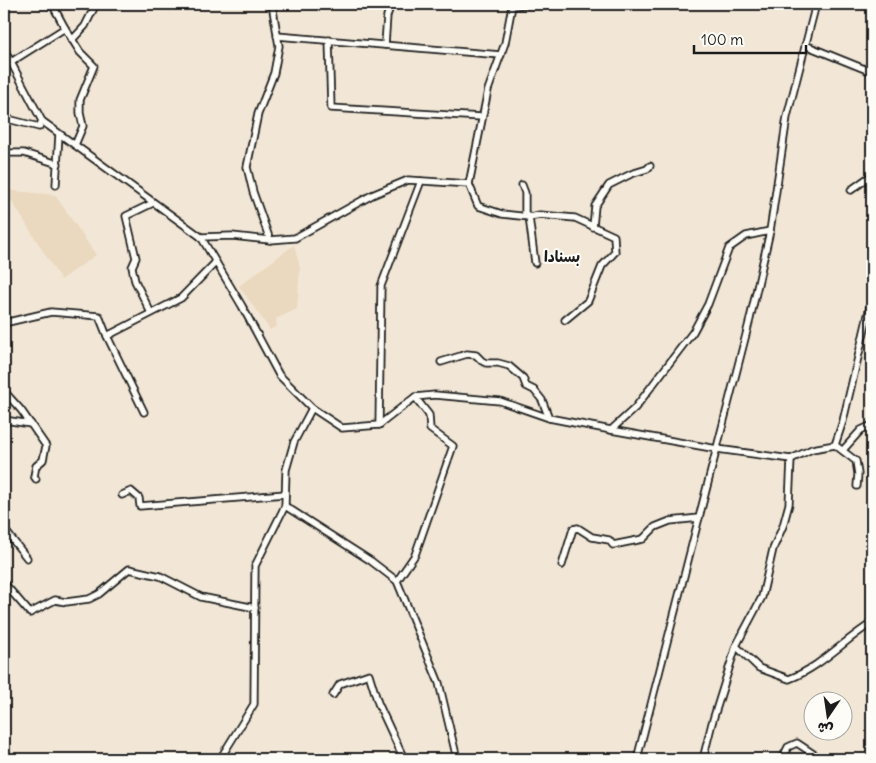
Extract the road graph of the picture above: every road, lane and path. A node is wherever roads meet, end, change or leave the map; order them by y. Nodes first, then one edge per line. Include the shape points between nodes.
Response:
1 (52, 4) edge
2 (96, 4) edge
3 (272, 4) edge
4 (391, 4) edge
5 (532, 4) edge
6 (816, 4) edge
7 (509, 5) edge
8 (65, 28) junction
9 (278, 36) junction
10 (72, 40) junction
11 (329, 40) junction
12 (385, 45) junction
13 (806, 45) junction
14 (4, 49) edge
15 (501, 55) junction
16 (11, 62) junction
17 (872, 72) edge
18 (482, 117) junction
19 (4, 118) edge
20 (42, 121) junction
21 (59, 134) junction
22 (75, 145) junction
23 (4, 153) edge
24 (58, 164) junction
25 (650, 166) dead end
26 (872, 175) edge
27 (421, 181) junction
28 (469, 184) junction
29 (56, 185) dead end
30 (522, 186) dead end
31 (850, 190) dead end
32 (153, 203) junction
33 (529, 217) junction
34 (593, 227) junction
35 (770, 231) junction
36 (200, 237) junction
37 (270, 240) junction
38 (216, 262) junction
39 (535, 263) dead end
40 (872, 298) edge
41 (151, 313) junction
42 (565, 320) dead end
43 (4, 323) edge
44 (108, 336) junction
45 (441, 362) dead end
46 (4, 391) edge
47 (415, 397) junction
48 (312, 408) junction
49 (144, 412) dead end
50 (549, 418) junction
51 (4, 420) edge
52 (31, 424) junction
53 (379, 425) junction
54 (872, 426) edge
55 (611, 430) junction
56 (836, 445) junction
57 (717, 449) junction
58 (843, 450) junction
59 (791, 459) junction
60 (36, 479) dead end
61 (857, 486) dead end
62 (285, 494) junction
63 (122, 495) dead end
64 (285, 506) junction
65 (699, 518) junction
66 (4, 529) edge
67 (27, 558) dead end
68 (562, 565) dead end
69 (396, 581) junction
70 (4, 583) edge
71 (255, 608) junction
72 (872, 623) edge
73 (736, 646) junction
74 (333, 695) dead end
75 (220, 759) edge
76 (404, 759) edge
77 (457, 759) edge
78 (637, 759) edge
79 (703, 759) edge
80 (782, 759) edge
81 (821, 759) edge

1 - 8 street
2 - 10 street via 85,26
3 - 9 street
4 - 12 street
5 - 7 street
6 - 13 street
7 - 15 street
8 - 10 street
8 - 16 street
9 - 11 street
9 - 37 street via 274,73 258,114 247,167
10 - 22 street via 94,66 80,100 83,126
11 - 12 street
11 - 18 street via 330,108
12 - 15 street
13 - 17 street
13 - 35 street via 787,117
14 - 16 street
15 - 18 street
16 - 20 street
18 - 28 street
19 - 20 street via 39,127
20 - 21 street
21 - 22 street
21 - 24 street
22 - 32 street
23 - 24 street via 24,153
24 - 29 street
25 - 34 street via 609,185 595,206
26 - 31 street
27 - 28 street
27 - 37 street via 408,180 372,195 295,238
27 - 53 street via 381,286
28 - 33 street via 478,206 502,214
30 - 33 street via 525,213
32 - 36 street
32 - 41 street via 126,216 136,258 132,267 135,281
33 - 34 street via 575,218
33 - 39 street
34 - 42 street via 614,236 615,252 602,266 588,301
35 - 55 street via 746,236 729,248 708,304 693,332 635,408
35 - 57 street
36 - 37 street
36 - 38 street
38 - 41 street via 180,298
38 - 48 street via 279,375
40 - 56 street
41 - 44 street
43 - 44 street via 51,312 98,316
44 - 49 street
45 - 50 street via 467,354 476,355 486,363 509,366 542,400
46 - 52 street
47 - 50 street via 435,395 500,401
47 - 53 street
47 - 69 street via 429,415 430,429 453,446 415,555
48 - 53 street via 342,428
48 - 62 street via 294,442 286,470
50 - 55 street
51 - 52 street
52 - 60 street via 46,446 43,460 36,466
54 - 58 street via 861,430
55 - 57 street
56 - 58 street
56 - 59 street via 812,448
57 - 59 street
57 - 65 street
58 - 61 street via 856,461
59 - 73 street via 783,526 773,549 762,597
62 - 63 street via 140,506 139,498 131,491
62 - 64 street
64 - 69 street via 371,561
64 - 71 street via 255,566
65 - 68 street via 670,521 655,527 643,539 613,545 609,540 573,529
65 - 78 street
66 - 67 street
69 - 77 street via 439,683
70 - 71 street via 30,613 55,600 89,599 129,569 160,576 201,597
71 - 75 street via 254,704
72 - 73 street via 804,674 790,679 759,668
73 - 79 street
74 - 76 street via 340,684 369,674 378,703
80 - 81 street via 788,747 797,743

